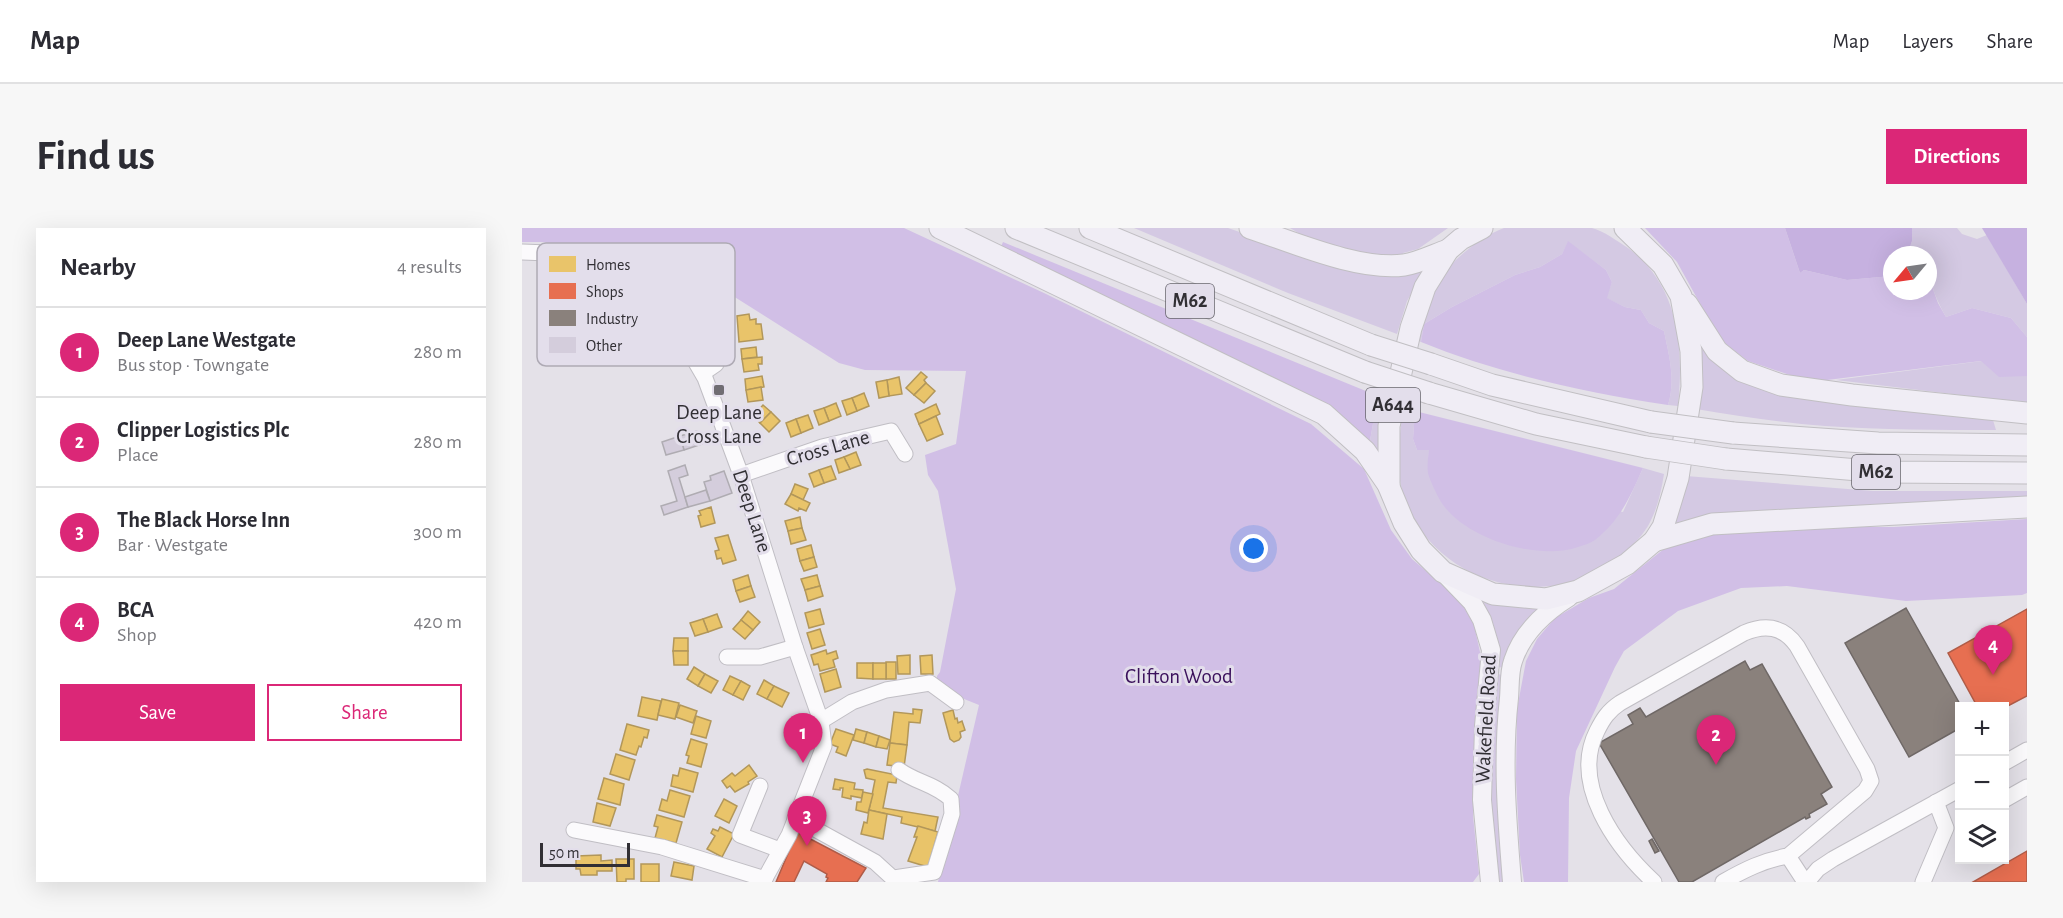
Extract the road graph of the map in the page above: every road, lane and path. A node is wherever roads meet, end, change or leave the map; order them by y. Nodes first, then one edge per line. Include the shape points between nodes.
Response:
1 (940, 228) edge
2 (1016, 228) edge
3 (1090, 228) edge
4 (1250, 228) edge
5 (1482, 228) edge
6 (1625, 228) edge
7 (1459, 239) edge
8 (522, 252) edge
9 (537, 253) edge
10 (1681, 296) junction
11 (698, 366) edge
12 (713, 366) edge
13 (703, 374) junction
14 (2026, 413) edge
15 (2027, 445) edge
16 (905, 454) dead end
17 (2027, 473) edge
18 (741, 475) junction
19 (1389, 487) junction
20 (2027, 507) edge
21 (1654, 541) junction
22 (1443, 572) junction
23 (1578, 591) junction
24 (795, 648) junction
25 (727, 657) dead end
26 (956, 702) dead end
27 (821, 721) junction
28 (2027, 750) edge
29 (2009, 760) edge
30 (898, 770) dead end
31 (760, 786) dead end
32 (2027, 787) edge
33 (1955, 791) edge
34 (2009, 797) edge
35 (1936, 802) junction
36 (795, 818) junction
37 (574, 831) dead end
38 (780, 850) junction
39 (1788, 856) junction
40 (896, 880) edge
41 (764, 881) edge
42 (1490, 882) edge
43 (1512, 882) edge
44 (1654, 882) edge
45 (1723, 882) edge
46 (1806, 882) edge
47 (1923, 882) edge

1 - 19 highway via 1324,414 1365,451
2 - 17 highway, M62, bridge via 1365,372 1536,424 1726,459 1882,472
3 - 15 highway, M62, bridge via 1371,345 1492,385 1651,422 1733,433 1878,443
4 - 7 highway via 1351,261 1388,266 1406,265
5 - 7 highway
6 - 10 highway, A644 via 1663,265
7 - 19 highway, A644 via 1425,287 1411,328 1389,426
8 - 9 street, Deep Lane
10 - 14 highway via 1717,351 1742,371 1781,385
10 - 21 highway, A644 via 1691,351 1692,387 1677,478 1663,526
11 - 13 street, Deep Lane
12 - 13 street
13 - 18 street, Deep Lane
16 - 18 street, Cross Lane via 891,431 822,447
18 - 24 street, Deep Lane
19 - 22 highway, A644 via 1421,550
20 - 21 highway via 1712,524
21 - 23 highway, A644 via 1627,564
22 - 23 highway, A644 via 1493,594 1546,599
22 - 42 main road, Wakefield Road / A644 via 1473,603 1491,650 1482,800
23 - 43 main road, Wakefield Road / A644 via 1550,609 1529,631 1513,662 1506,726 1505,794
24 - 25 street via 760,657
24 - 27 street, Deep Lane
26 - 27 street via 930,683 886,690 852,702
27 - 36 street, Deep Lane via 824,746
28 - 29 street
30 - 40 street via 937,787 951,799 952,814 934,872
31 - 38 street via 740,835
32 - 34 street
33 - 35 street
35 - 46 street via 1818,869
35 - 47 street via 1946,828
36 - 38 street, Deep Lane
36 - 40 street
37 - 41 street via 662,847
38 - 41 street, Deep Lane
39 - 44 street via 1865,791 1870,777 1792,640 1781,631 1764,627 1744,633 1613,708 1592,741 1588,760 1590,784 1598,804 1619,842
39 - 45 street via 1773,858
39 - 46 street

